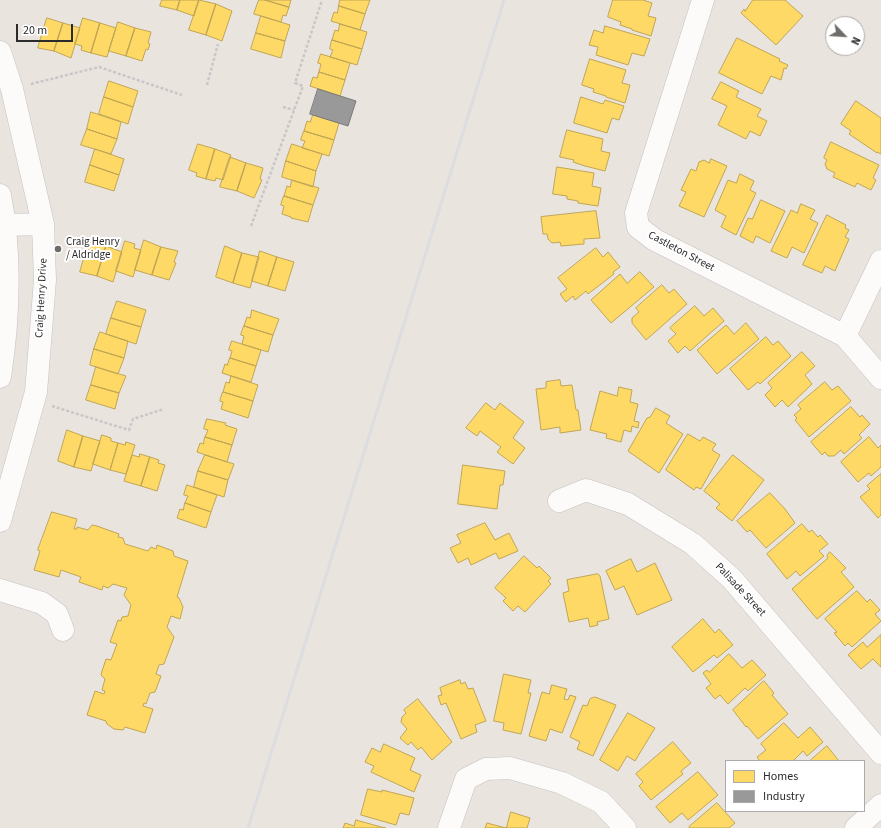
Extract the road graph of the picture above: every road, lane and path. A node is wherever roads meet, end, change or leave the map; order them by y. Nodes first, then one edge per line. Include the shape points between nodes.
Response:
1 (322, 0) edge
2 (703, 0) edge
3 (218, 44) dead end
4 (0, 52) edge
5 (207, 85) dead end
6 (12, 90) junction
7 (182, 95) dead end
8 (283, 107) dead end
9 (294, 110) junction
10 (0, 195) edge
11 (43, 224) junction
12 (6, 225) junction
13 (251, 226) dead end
14 (881, 261) edge
15 (845, 336) junction
16 (0, 377) edge
17 (881, 378) edge
18 (50, 405) dead end
19 (164, 409) dead end
20 (559, 501) dead end
21 (0, 521) edge
22 (0, 590) edge
23 (63, 630) dead end
24 (881, 753) edge
25 (881, 805) edge
26 (449, 828) edge
27 (625, 828) edge
28 (856, 828) edge

1 - 9 path via 295,83 303,86
2 - 15 street, Castleton Street via 636,213 638,227 655,240
3 - 5 path
4 - 6 street, Craig Henry Drive
6 - 7 path via 99,67
6 - 11 street, Craig Henry Drive
8 - 9 path
9 - 13 path
10 - 12 street
11 - 12 street
11 - 21 street, Craig Henry Drive via 45,280 36,392
12 - 16 street via 7,286
14 - 15 street
15 - 17 street, Castleton Street
18 - 19 path via 129,430 133,419
20 - 24 street, Palisade Street via 586,490 628,504 693,544 732,579
22 - 23 street via 42,603 57,614
25 - 28 street
26 - 27 street via 466,779 486,769 510,768 562,783 601,802

